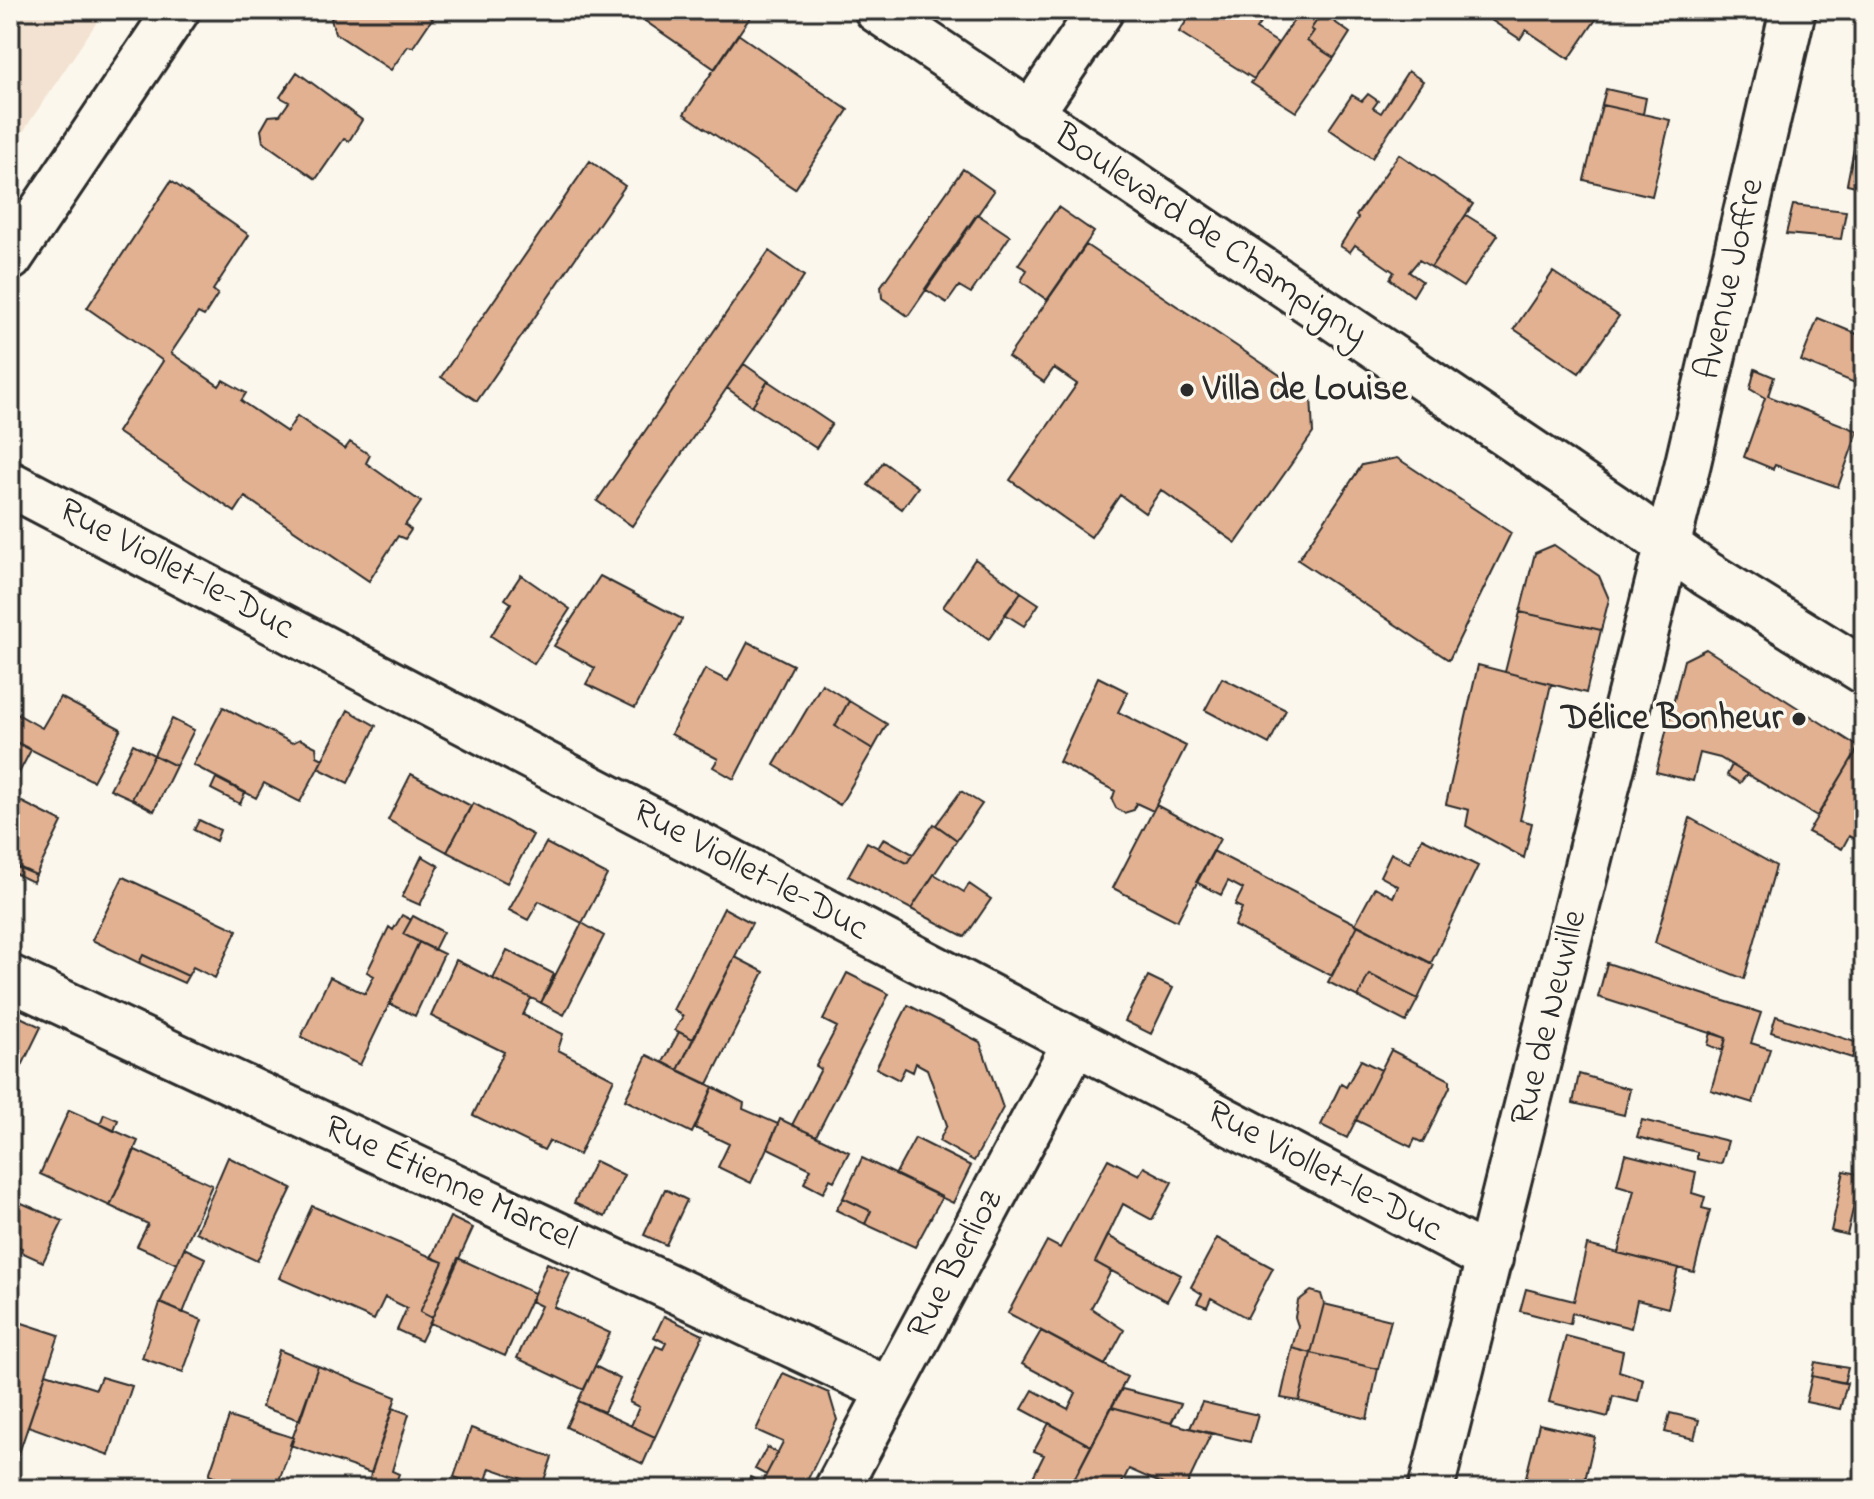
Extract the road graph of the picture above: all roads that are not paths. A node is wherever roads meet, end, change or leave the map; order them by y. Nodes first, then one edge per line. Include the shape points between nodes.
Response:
1 (177, 10) edge
2 (877, 10) edge
3 (1101, 10) edge
4 (1793, 10) edge
5 (1030, 115) junction
6 (10, 258) edge
7 (10, 484) edge
8 (1667, 547) junction
9 (1864, 671) edge
10 (10, 978) edge
11 (1076, 1041) junction
12 (1490, 1259) junction
13 (889, 1390) junction
14 (837, 1489) edge
15 (1431, 1489) edge

1 - 6 street
2 - 5 street, Boulevard de Champigny
3 - 5 street
4 - 8 street, Avenue Joffre
5 - 8 street, Boulevard de Champigny
7 - 11 street, Rue Viollet-le-Duc
8 - 9 street, Boulevard de Champigny
8 - 12 street, Rue de Neuville
10 - 13 street, Rue Étienne Marcel
11 - 12 street, Rue Viollet-le-Duc
11 - 13 street, Rue Berlioz
12 - 15 street, Rue de Neuville
13 - 14 street, Rue Berlioz

